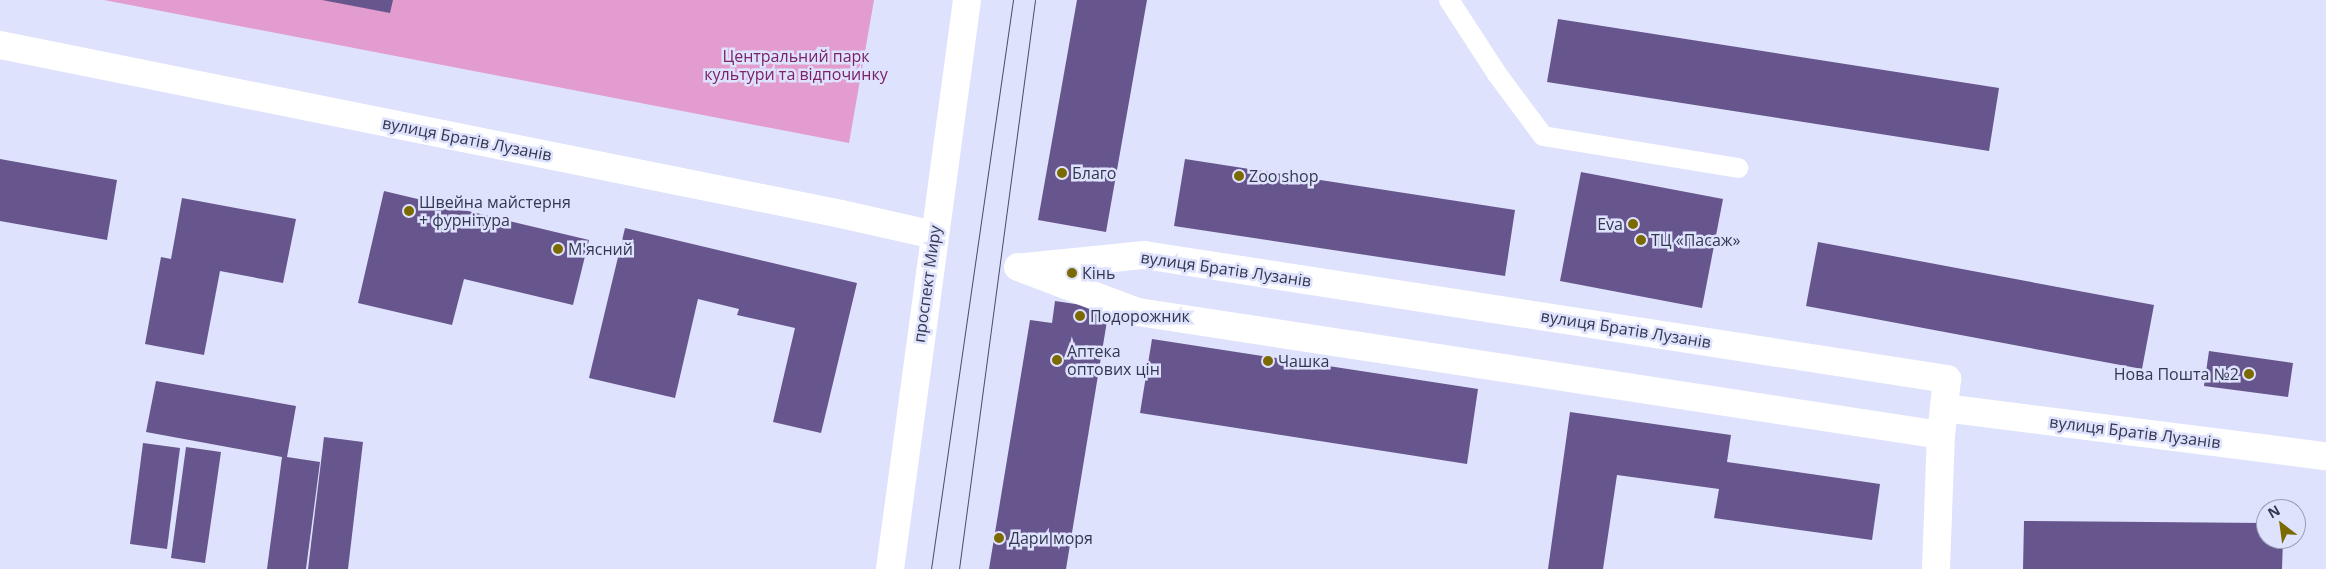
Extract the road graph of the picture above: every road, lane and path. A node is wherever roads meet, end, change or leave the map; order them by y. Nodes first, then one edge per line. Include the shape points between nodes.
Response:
1 (967, 0) edge
2 (1448, 0) edge
3 (0, 46) edge
4 (1738, 168) dead end
5 (934, 235) junction
6 (1944, 408) junction
7 (1941, 436) junction
8 (2326, 456) edge
9 (890, 569) edge
10 (1936, 569) edge

1 - 5 street, проспект Миру
2 - 4 lane via 1543,136
3 - 5 street, вулиця Братів Лузанів
5 - 9 street, проспект Миру
6 - 7 street
6 - 7 street, вулиця Братів Лузанів via 1947,378 1144,255 1018,268 1138,312
6 - 8 street, вулиця Братів Лузанів
7 - 10 street

